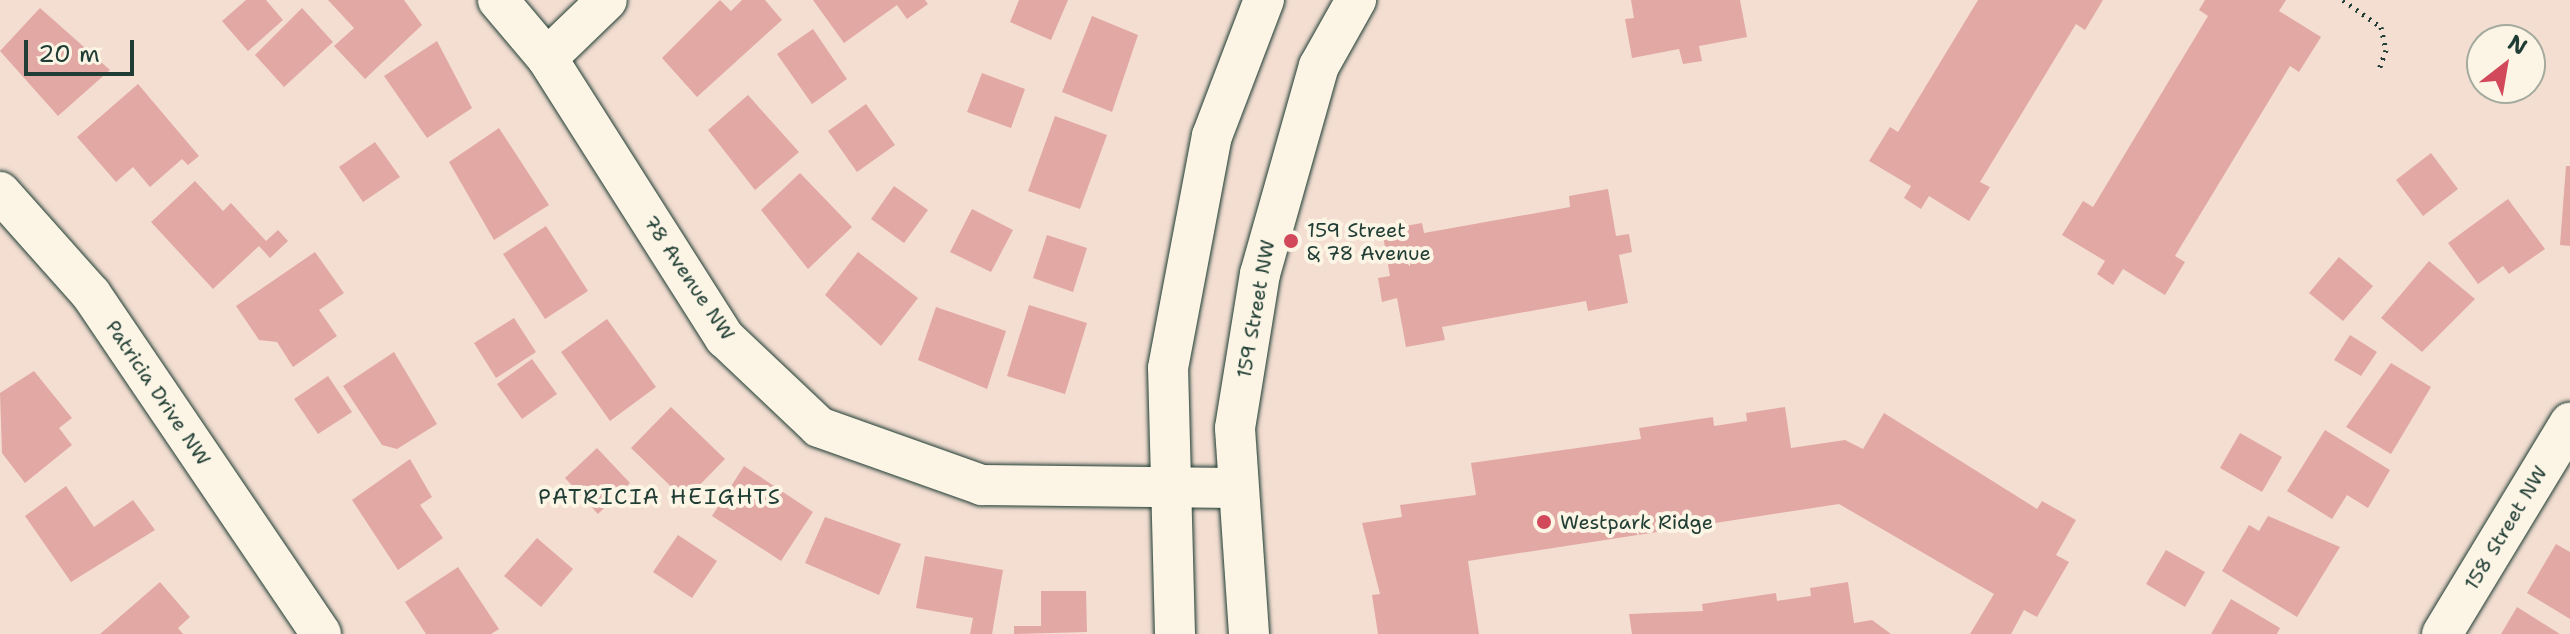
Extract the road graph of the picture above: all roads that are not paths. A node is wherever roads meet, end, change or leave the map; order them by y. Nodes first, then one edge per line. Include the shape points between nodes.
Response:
1 (498, 0) edge
2 (607, 0) edge
3 (1264, 0) edge
4 (1356, 0) edge
5 (547, 58) junction
6 (0, 192) edge
7 (2570, 423) edge
8 (1167, 485) junction
9 (1235, 488) junction
10 (302, 624) edge
11 (1175, 634) edge
12 (1249, 634) edge
13 (2442, 634) edge

1 - 5 street, 78 Avenue NW
2 - 5 street
3 - 8 street via 1212,136 1187,253 1168,368
4 - 9 street, 159 Street NW via 1319,66 1285,169 1235,428
5 - 8 street, 78 Avenue NW via 725,338 819,427 982,485
6 - 10 street, Patricia Drive NW via 91,294
7 - 13 street, 158 Street NW
8 - 9 street, 78 Avenue NW
8 - 11 street
9 - 12 street, 159 Street NW

